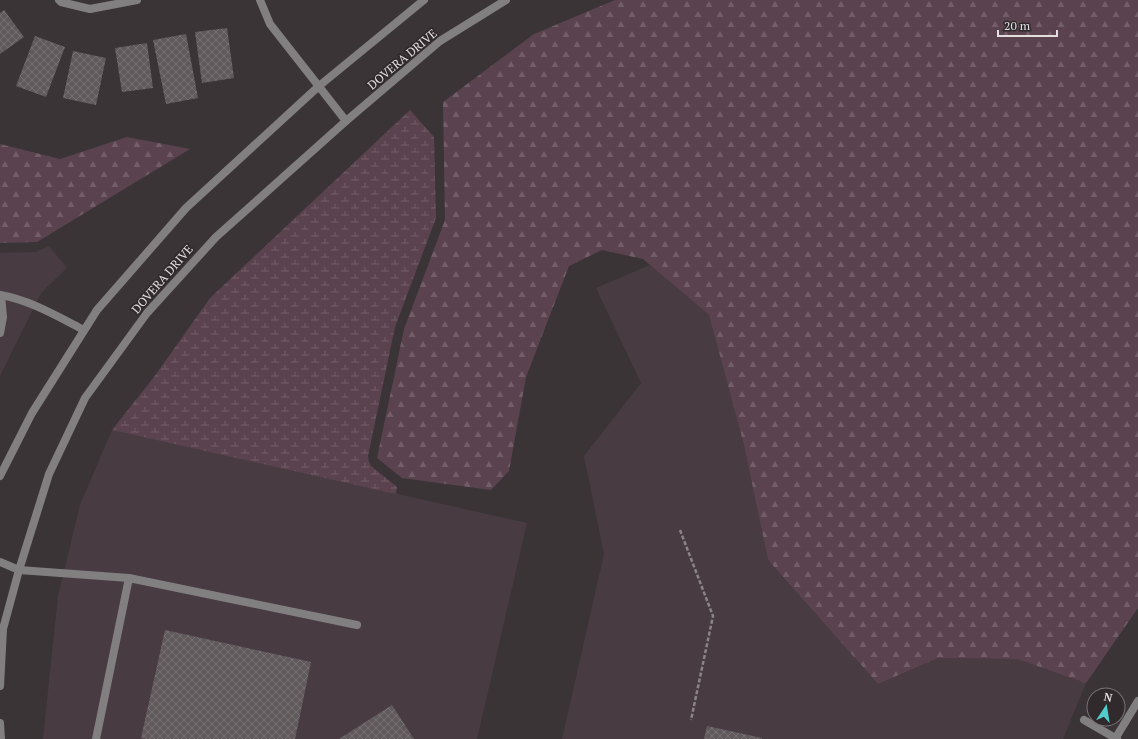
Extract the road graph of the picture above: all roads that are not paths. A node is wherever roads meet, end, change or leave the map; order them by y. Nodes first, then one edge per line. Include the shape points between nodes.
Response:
1 (59, 0) edge
2 (137, 0) edge
3 (260, 0) edge
4 (424, 0) edge
5 (506, 0) edge
6 (319, 86) junction
7 (346, 121) junction
8 (0, 295) edge
9 (84, 330) junction
10 (0, 333) edge
11 (0, 476) edge
12 (0, 562) edge
13 (19, 570) junction
14 (128, 578) junction
15 (357, 625) dead end
16 (0, 686) edge
17 (1138, 701) edge
18 (1084, 720) dead end
19 (0, 723) edge
20 (1, 739) edge
21 (96, 739) edge
22 (1116, 739) edge

1 - 2 street via 90,9
3 - 6 street via 270,24
4 - 6 street
5 - 7 street, DOVERA DRIVE via 440,42
6 - 7 street
6 - 9 street via 186,208 97,310
7 - 13 street, DOVERA DRIVE via 216,237 147,313 89,392 49,474
8 - 9 street via 40,308
8 - 10 street via 3,317
9 - 11 street via 32,413
12 - 13 street
13 - 14 street
13 - 16 street, DOVERA DRIVE via 3,629
14 - 15 street
14 - 21 street
17 - 22 street
18 - 22 street
19 - 20 street

